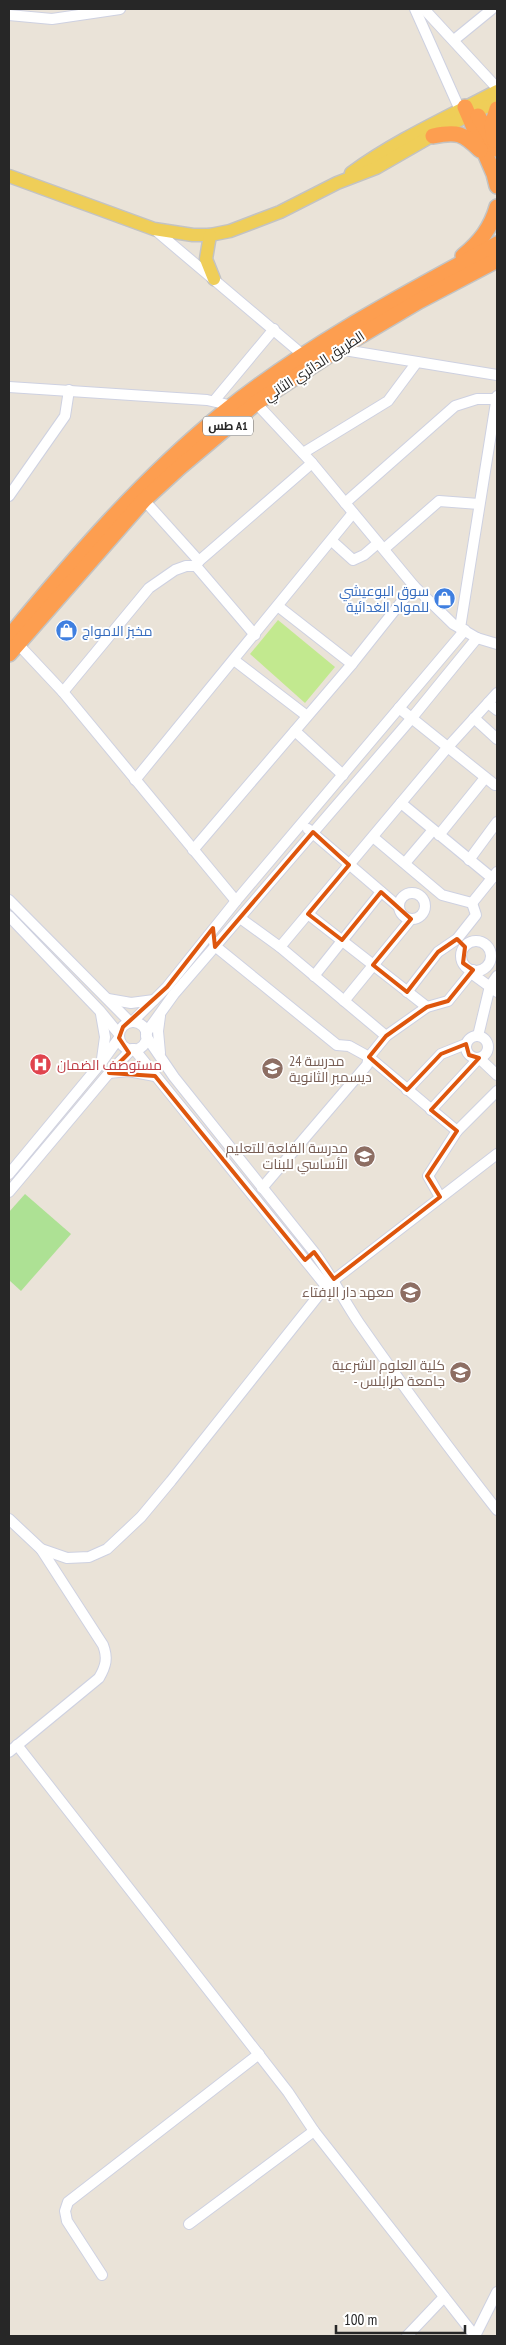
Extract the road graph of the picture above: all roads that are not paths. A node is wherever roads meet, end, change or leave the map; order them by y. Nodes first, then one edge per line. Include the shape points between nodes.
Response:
1 (120, 9) edge
2 (415, 9) edge
3 (424, 9) edge
4 (492, 9) edge
5 (9, 15) edge
6 (454, 40) junction
7 (497, 89) edge
8 (497, 102) edge
9 (497, 109) edge
10 (468, 110) junction
11 (433, 136) junction
12 (494, 152) edge
13 (9, 176) edge
14 (336, 183) junction
15 (497, 186) edge
16 (497, 207) edge
17 (154, 229) junction
18 (210, 235) junction
19 (497, 244) edge
20 (497, 260) edge
21 (214, 278) junction
22 (434, 279) junction
23 (274, 330) junction
24 (338, 349) junction
25 (302, 356) junction
26 (417, 362) junction
27 (497, 374) edge
28 (9, 387) edge
29 (69, 390) junction
30 (497, 398) edge
31 (214, 401) junction
32 (256, 403) junction
33 (233, 406) junction
34 (303, 453) junction
35 (312, 463) junction
36 (9, 496) edge
37 (144, 500) junction
38 (345, 503) junction
39 (478, 504) junction
40 (353, 513) junction
41 (332, 541) junction
42 (381, 546) junction
43 (198, 563) junction
44 (414, 586) junction
45 (278, 607) junction
46 (462, 629) junction
47 (255, 635) junction
48 (12, 636) edge
49 (477, 638) junction
50 (497, 644) edge
51 (234, 660) junction
52 (352, 664) junction
53 (63, 692) junction
54 (497, 693) edge
55 (488, 703) junction
56 (399, 708) junction
57 (497, 710) edge
58 (307, 716) junction
59 (411, 718) junction
60 (474, 718) junction
61 (295, 730) junction
62 (497, 738) edge
63 (447, 748) junction
64 (344, 775) junction
65 (485, 778) junction
66 (135, 780) junction
67 (496, 785) edge
68 (401, 803) junction
69 (497, 822) edge
70 (302, 824) junction
71 (313, 832) junction
72 (436, 832) junction
73 (373, 837) junction
74 (193, 850) junction
75 (469, 860) junction
76 (405, 864) junction
77 (349, 865) junction
78 (495, 875) edge
79 (381, 892) junction
80 (9, 900) edge
81 (236, 900) junction
82 (472, 903) junction
83 (399, 906) junction
84 (308, 914) junction
85 (9, 916) edge
86 (240, 918) junction
87 (411, 919) junction
88 (213, 928) junction
89 (457, 939) junction
90 (342, 940) junction
91 (215, 946) junction
92 (280, 947) junction
93 (465, 947) junction
94 (494, 957) edge
95 (373, 965) junction
96 (472, 972) junction
97 (314, 976) junction
98 (497, 976) edge
99 (493, 989) edge
100 (407, 992) junction
101 (108, 999) junction
102 (154, 999) junction
103 (344, 1001) junction
104 (427, 1007) junction
105 (100, 1011) junction
106 (161, 1011) junction
107 (131, 1022) junction
108 (146, 1035) junction
109 (119, 1036) junction
110 (386, 1036) junction
111 (478, 1036) junction
112 (466, 1044) junction
113 (492, 1047) edge
114 (133, 1049) junction
115 (370, 1057) junction
116 (479, 1058) junction
117 (161, 1059) junction
118 (101, 1063) junction
119 (109, 1073) junction
120 (497, 1075) edge
121 (155, 1076) junction
122 (407, 1090) junction
123 (497, 1091) edge
124 (430, 1110) junction
125 (457, 1131) junction
126 (43, 1133) junction
127 (52, 1141) junction
128 (497, 1154) edge
129 (9, 1174) edge
130 (262, 1188) junction
131 (9, 1192) edge
132 (440, 1197) junction
133 (314, 1252) junction
134 (305, 1260) junction
135 (330, 1282) junction
136 (497, 1510) edge
137 (9, 1519) edge
138 (41, 1550) junction
139 (18, 1745) junction
140 (9, 1752) edge
141 (259, 2054) junction
142 (314, 2131) junction
143 (189, 2224) dead end
144 (102, 2275) dead end
145 (497, 2292) edge
146 (444, 2297) junction
147 (407, 2336) edge
148 (475, 2336) edge

1 - 5 street via 52,19
2 - 10 street
3 - 6 street
4 - 6 street
6 - 7 street
7 - 10 main road
8 - 10 main road
9 - 12 highway via 492,125
10 - 11 main road
10 - 12 highway
10 - 14 main road via 371,158
11 - 12 highway via 457,133
11 - 14 main road via 376,168
12 - 15 highway
13 - 17 main road
14 - 18 main road via 261,221
16 - 22 highway via 492,224 480,241
17 - 18 main road
17 - 21 street
18 - 21 main road via 206,259
19 - 22 highway, الطريق الدائري الثاني / طس A1
20 - 24 highway, الطريق الدائري الثاني / طس A1
21 - 23 street
22 - 25 highway, الطريق الدائري الثاني / طس A1
23 - 25 street
23 - 31 street
24 - 26 street
24 - 32 highway, الطريق الدائري الثاني / طس A1
25 - 33 highway, الطريق الدائري الثاني / طس A1
26 - 27 street
26 - 34 street via 388,401
28 - 29 street
29 - 31 street
29 - 36 street via 65,416
30 - 38 street via 456,405
30 - 39 street
31 - 33 street
32 - 34 street
32 - 37 highway, الطريق الدائري الثاني / طس A1
33 - 48 highway, الطريق الدائري الثاني / طس A1 via 110,518
34 - 35 street
35 - 38 street
35 - 43 street
37 - 43 street
37 - 48 highway, الطريق الدائري الثاني / طس A1
38 - 40 street
39 - 42 street via 439,501
39 - 46 street
40 - 41 street
40 - 42 street
41 - 42 street via 353,560
41 - 45 street
42 - 44 street
43 - 47 street
43 - 53 street via 175,570 149,588
44 - 46 street
44 - 52 street
45 - 47 street
45 - 52 street
46 - 49 street
46 - 56 street
47 - 51 street
48 - 53 street
49 - 50 street
49 - 59 street
51 - 58 street
51 - 66 street
52 - 58 street
53 - 66 street
54 - 55 street
55 - 57 street
55 - 60 street
56 - 59 street
56 - 64 street
58 - 61 street
59 - 63 street
59 - 71 street
60 - 62 street
60 - 63 street
61 - 64 street
61 - 74 street
63 - 65 street
63 - 68 street
64 - 70 street
65 - 67 street
65 - 72 street
66 - 74 street
68 - 72 street
68 - 73 street
69 - 75 street
70 - 71 street
70 - 81 street
71 - 77 street
71 - 86 street
72 - 75 street
72 - 76 street
73 - 76 street
73 - 77 street
74 - 81 street
75 - 78 street
76 - 82 street via 442,895
77 - 79 street
77 - 84 street
78 - 82 street
79 - 83 street
79 - 90 street
80 - 101 street
81 - 88 street
82 - 89 street via 476,914
83 - 87 street via 403,915
83 - 87 street via 408,894 416,893 422,898 425,905 423,914
84 - 90 street
84 - 92 street
85 - 105 street
86 - 91 street
86 - 92 street
87 - 95 street
88 - 91 street
88 - 102 street
89 - 93 street
89 - 100 street via 438,952
90 - 95 street
90 - 97 street
91 - 106 street
91 - 115 street via 337,1045 349,1046
92 - 97 street
93 - 94 street via 472,942 480,942
93 - 96 street via 463,963
94 - 96 street via 481,970
95 - 100 street
95 - 103 street
96 - 99 street
96 - 104 street via 448,1001
97 - 103 street
98 - 99 street
99 - 111 street
100 - 104 street
101 - 102 street via 131,1003
101 - 107 street
102 - 107 street
103 - 110 street
104 - 110 street
105 - 109 street
105 - 118 street via 105,1037
106 - 108 street
106 - 117 street via 158,1041
107 - 108 street via 139,1024
107 - 109 street via 122,1027
108 - 114 street via 141,1046
108 - 117 street
109 - 114 street via 123,1046
109 - 118 street
110 - 115 street
111 - 112 street
111 - 113 street
112 - 116 street via 469,1055
112 - 122 street via 441,1054
113 - 116 street
114 - 119 street
114 - 121 street
115 - 122 street
115 - 130 street via 367,1065
116 - 120 street
116 - 124 street
117 - 130 street
118 - 126 street
119 - 121 street
119 - 127 street
121 - 134 street
122 - 124 street
123 - 125 street
124 - 125 street
125 - 132 street via 428,1176
126 - 127 street
126 - 129 street
127 - 131 street
128 - 132 street
130 - 133 street
132 - 135 street
133 - 134 street
133 - 135 street
134 - 135 street
135 - 136 street via 446,1445
135 - 138 street via 172,1480 141,1517 107,1549 89,1557 67,1558
137 - 138 street
138 - 139 street via 103,1645 107,1654 106,1665 99,1678
139 - 140 street
139 - 141 street
141 - 142 street
141 - 144 street via 68,2202 66,2221
142 - 143 street
142 - 146 street
145 - 148 street
146 - 147 street
146 - 148 street

